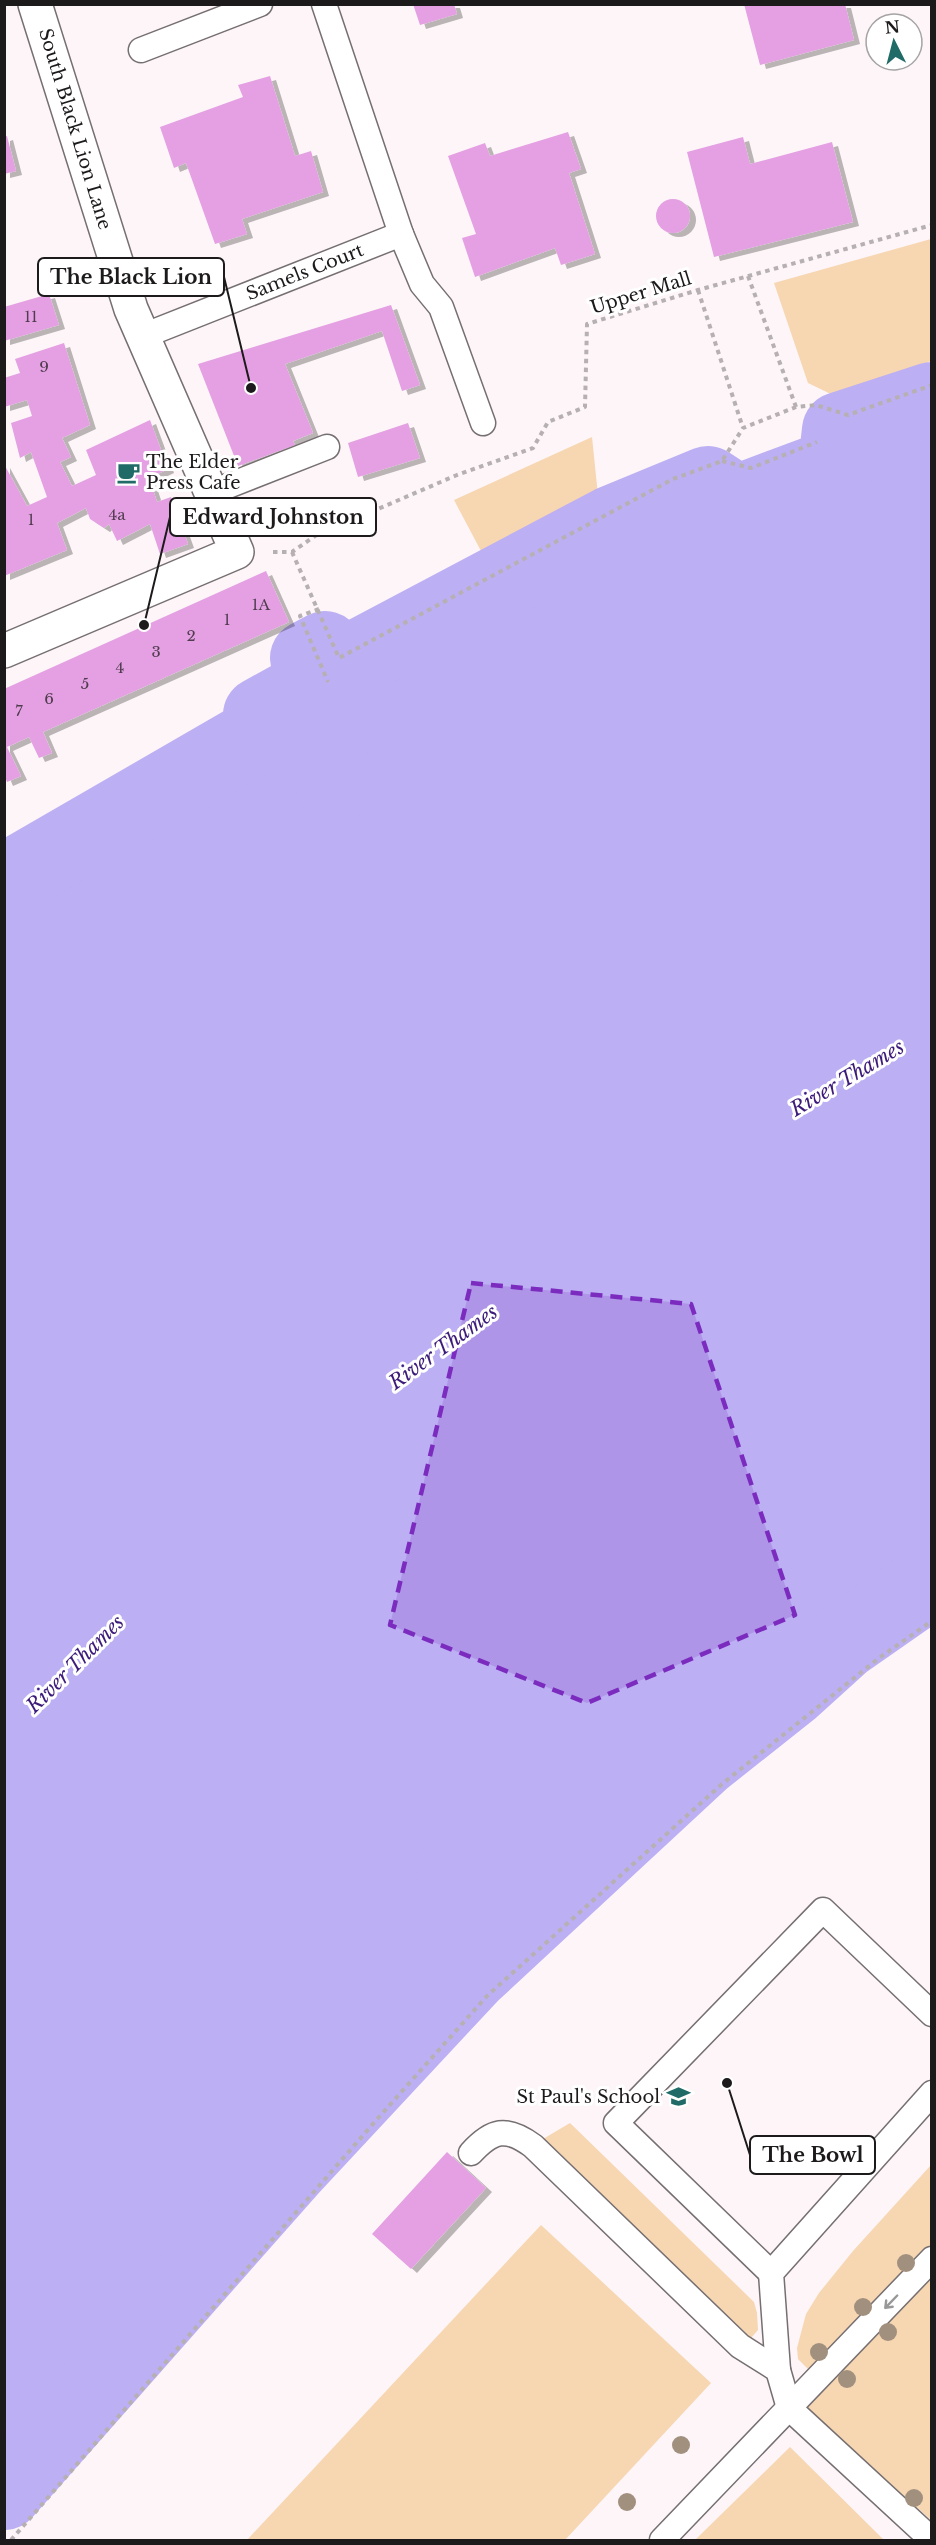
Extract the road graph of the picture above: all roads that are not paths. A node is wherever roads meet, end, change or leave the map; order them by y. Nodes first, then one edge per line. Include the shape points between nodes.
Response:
1 (35, 4) edge
2 (260, 4) edge
3 (324, 4) edge
4 (141, 50) dead end
5 (401, 234) junction
6 (143, 336) junction
7 (483, 423) dead end
8 (327, 447) dead end
9 (210, 493) junction
10 (4, 651) edge
11 (932, 2014) edge
12 (932, 2093) edge
13 (471, 2153) dead end
14 (932, 2259) edge
15 (771, 2273) junction
16 (778, 2370) junction
17 (789, 2408) junction
18 (932, 2540) edge
19 (662, 2541) edge

1 - 6 street, South Black Lion Lane via 131,309
2 - 4 lane
3 - 5 lane
5 - 6 lane, Samels Court
5 - 7 lane via 422,284 441,307
6 - 9 street, South Black Lion Lane
8 - 9 lane
9 - 10 street, South Black Lion Lane via 237,552
11 - 15 lane via 823,1910 616,2123
12 - 15 lane
13 - 16 lane via 485,2138 498,2133 523,2139 740,2346
14 -> 17 lane
15 - 16 lane
16 - 17 lane
17 - 18 lane
17 - 19 lane

